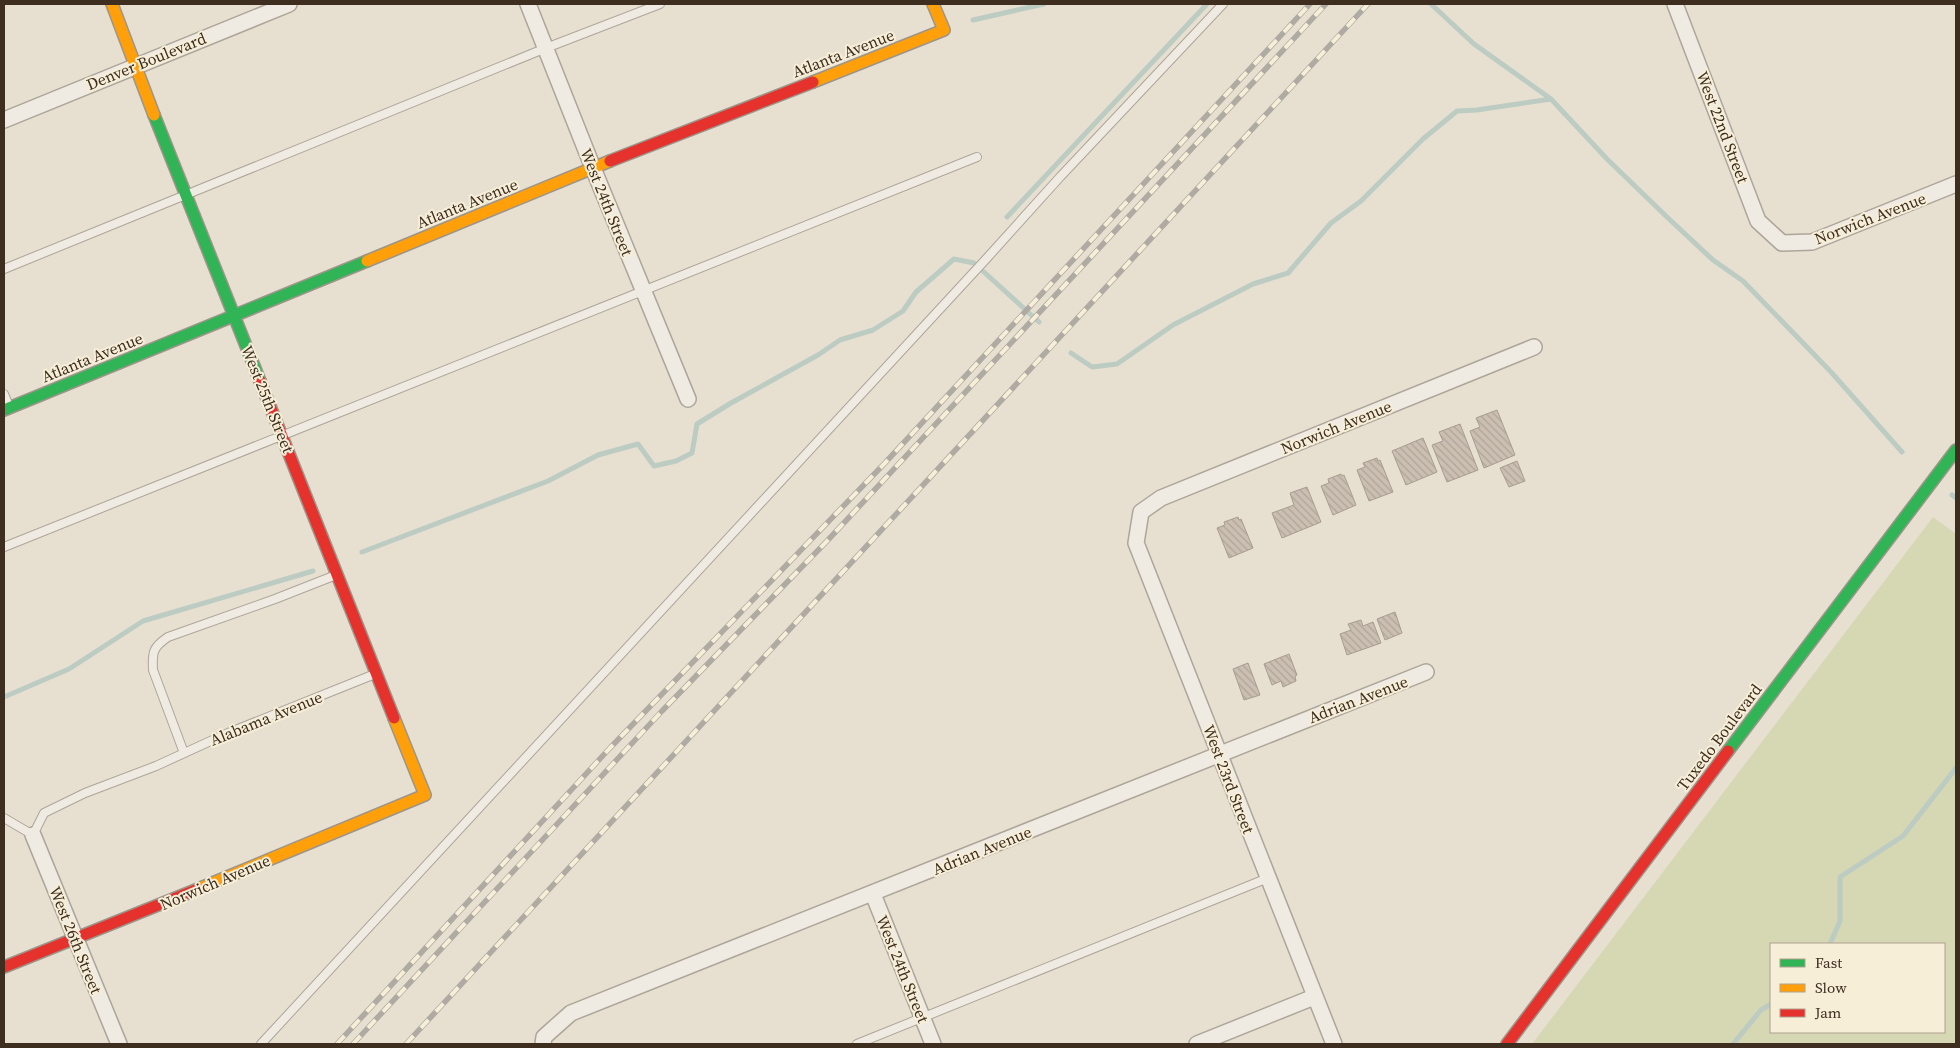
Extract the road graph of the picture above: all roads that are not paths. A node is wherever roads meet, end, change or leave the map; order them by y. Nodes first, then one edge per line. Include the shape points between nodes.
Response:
1 (112, 4) edge
2 (289, 4) edge
3 (528, 4) edge
4 (660, 4) edge
5 (933, 4) edge
6 (1223, 4) edge
7 (1675, 4) edge
8 (546, 48) junction
9 (134, 66) junction
10 (4, 120) edge
11 (977, 157) dead end
12 (593, 168) junction
13 (1956, 184) edge
14 (186, 195) junction
15 (1782, 243) joint
16 (4, 269) edge
17 (644, 290) junction
18 (234, 316) junction
19 (1534, 347) dead end
20 (4, 394) edge
21 (688, 399) dead end
22 (7, 409) edge
23 (283, 436) junction
24 (1956, 450) edge
25 (1141, 512) joint
26 (4, 547) edge
27 (338, 574) junction
28 (1426, 672) dead end
29 (377, 673) junction
30 (184, 753) junction
31 (1219, 753) junction
32 (425, 794) joint
33 (4, 818) edge
34 (33, 835) junction
35 (1268, 878) junction
36 (873, 894) junction
37 (77, 939) junction
38 (4, 967) edge
39 (1314, 996) junction
40 (922, 1018) junction
41 (544, 1041) edge
42 (119, 1044) edge
43 (261, 1044) edge
44 (857, 1044) edge
45 (933, 1044) edge
46 (1197, 1044) edge
47 (1334, 1044) edge
48 (1507, 1044) edge

1 - 9 street, West 25th Street
2 - 9 street, Denver Boulevard
3 - 8 street, West 24th Street
4 - 8 lane
5 - 12 street, Atlanta Avenue via 944,30
6 - 43 lane via 1066,170
7 - 15 street, West 22nd Street via 1758,221
8 - 12 street, West 24th Street
8 - 14 lane
9 - 10 street, Denver Boulevard
9 - 14 street, West 25th Street
11 - 17 lane
12 - 17 street, West 24th Street
12 - 18 street, Atlanta Avenue
13 - 15 street, Norwich Avenue via 1812,242
14 - 16 lane
14 - 18 street, West 25th Street
17 - 21 street, West 24th Street
17 - 23 lane
18 - 22 street, Atlanta Avenue
18 - 23 street, West 25th Street
19 - 25 street, Norwich Avenue via 1161,498
20 - 22 lane
23 - 26 lane
23 - 27 street, West 25th Street
24 - 48 street, Tuxedo Boulevard
25 - 31 street, West 23rd Street via 1136,543
27 - 29 street, West 25th Street
27 - 30 lane via 168,637 157,644 152,656 153,670
28 - 31 street, Adrian Avenue
29 - 30 lane, Alabama Avenue
29 - 32 street, West 25th Street
30 - 34 lane, Alabama Avenue via 44,813
31 - 35 street, West 23rd Street
31 - 36 street, Adrian Avenue
32 - 37 street, Norwich Avenue
33 - 34 lane
34 - 37 street, West 26th Street
35 - 39 street, West 23rd Street
35 - 40 lane
36 - 40 street, West 24th Street
36 - 41 street, Adrian Avenue via 571,1013
37 - 38 street, Norwich Avenue
37 - 42 street, West 26th Street
39 - 46 street
39 - 47 street, West 23rd Street
40 - 44 lane
40 - 45 street, West 24th Street

